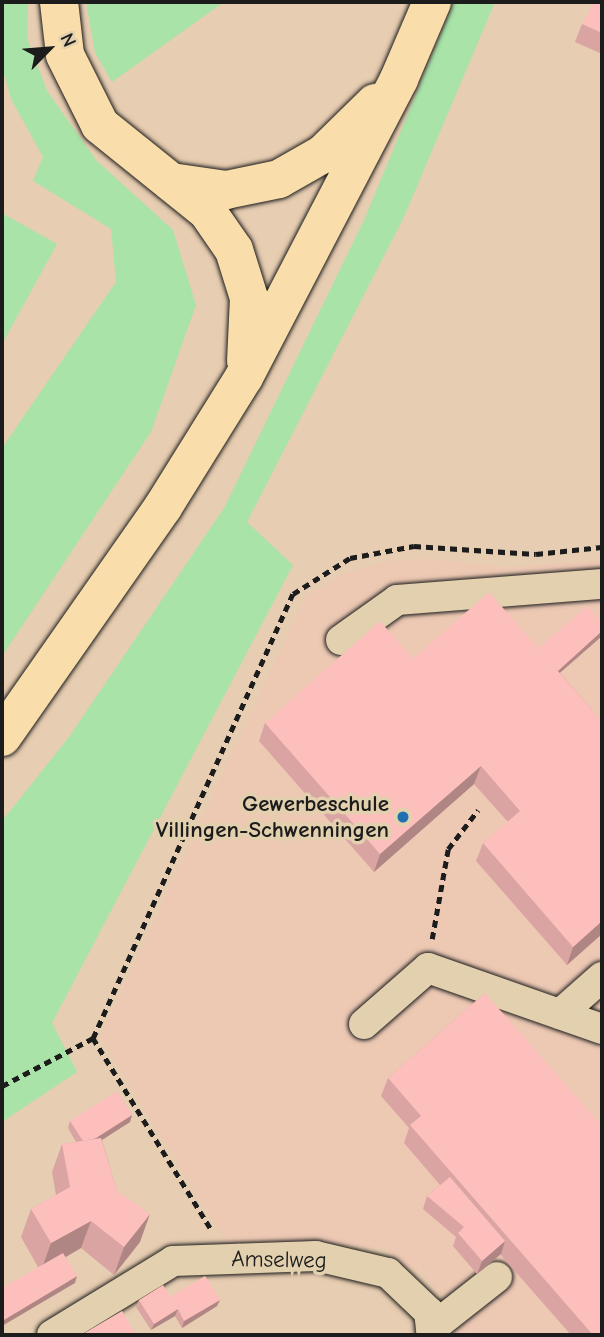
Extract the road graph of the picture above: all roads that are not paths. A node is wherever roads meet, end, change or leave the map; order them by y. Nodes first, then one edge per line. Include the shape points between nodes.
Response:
1 (59, 2) edge
2 (432, 2) edge
3 (399, 79) junction
4 (171, 182) junction
5 (244, 377) junction
6 (602, 584) edge
7 (341, 640) dead end
8 (2, 737) edge
9 (602, 977) edge
10 (560, 1014) junction
11 (364, 1024) dead end
12 (602, 1028) edge
13 (497, 1277) dead end
14 (431, 1332) edge
15 (52, 1335) edge

1 - 4 main road via 65,55 85,103 117,145
2 - 3 main road
3 - 4 main road via 323,154 279,179 226,190
3 - 5 main road
4 - 5 main road via 221,228 243,273 250,323
5 - 8 main road via 163,507
6 - 7 street via 397,600
9 - 10 street
10 - 11 street via 428,968
10 - 12 street
13 - 14 street
14 - 15 street, Amselweg via 429,1312 388,1273 316,1256 173,1261

